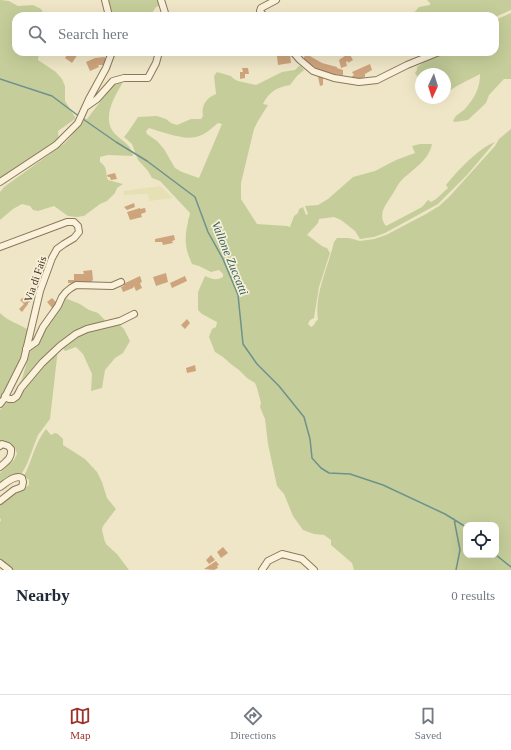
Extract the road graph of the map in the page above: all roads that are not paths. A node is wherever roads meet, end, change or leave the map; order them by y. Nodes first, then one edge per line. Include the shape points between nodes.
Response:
1 (105, 0) edge
2 (161, 0) edge
3 (276, 0) edge
4 (108, 12) edge
5 (165, 12) edge
6 (261, 12) edge
7 (110, 56) edge
8 (158, 56) edge
9 (296, 56) edge
10 (429, 56) edge
11 (85, 107) junction
12 (0, 182) edge
13 (0, 247) edge
14 (122, 282) dead end
15 (134, 314) dead end
16 (26, 349) junction
17 (5, 396) junction
18 (0, 404) edge
19 (0, 446) edge
20 (0, 467) edge
21 (0, 487) edge
22 (0, 501) edge
23 (0, 563) edge
24 (9, 570) edge
25 (262, 570) edge
26 (314, 570) edge

1 - 4 street
2 - 5 street
3 - 6 street via 261,8
7 - 11 street
8 - 11 street via 148,78 113,80 97,99
9 - 10 street via 313,71 359,82 376,80
11 - 12 street via 79,122 56,145
13 - 16 street, Via di Fais via 67,222 74,222 78,226 79,232 57,249 52,258 40,291
14 - 16 street via 112,286 71,288 62,297 36,342
15 - 17 street via 120,321 76,334 42,363 17,396 13,399
16 - 17 street, Via di Fais via 24,359
17 - 18 street, Via di Fais
19 - 20 street via 8,446 12,454
21 - 22 street via 15,477 22,478 22,487
23 - 24 street
25 - 26 street via 268,561 282,554 302,560

